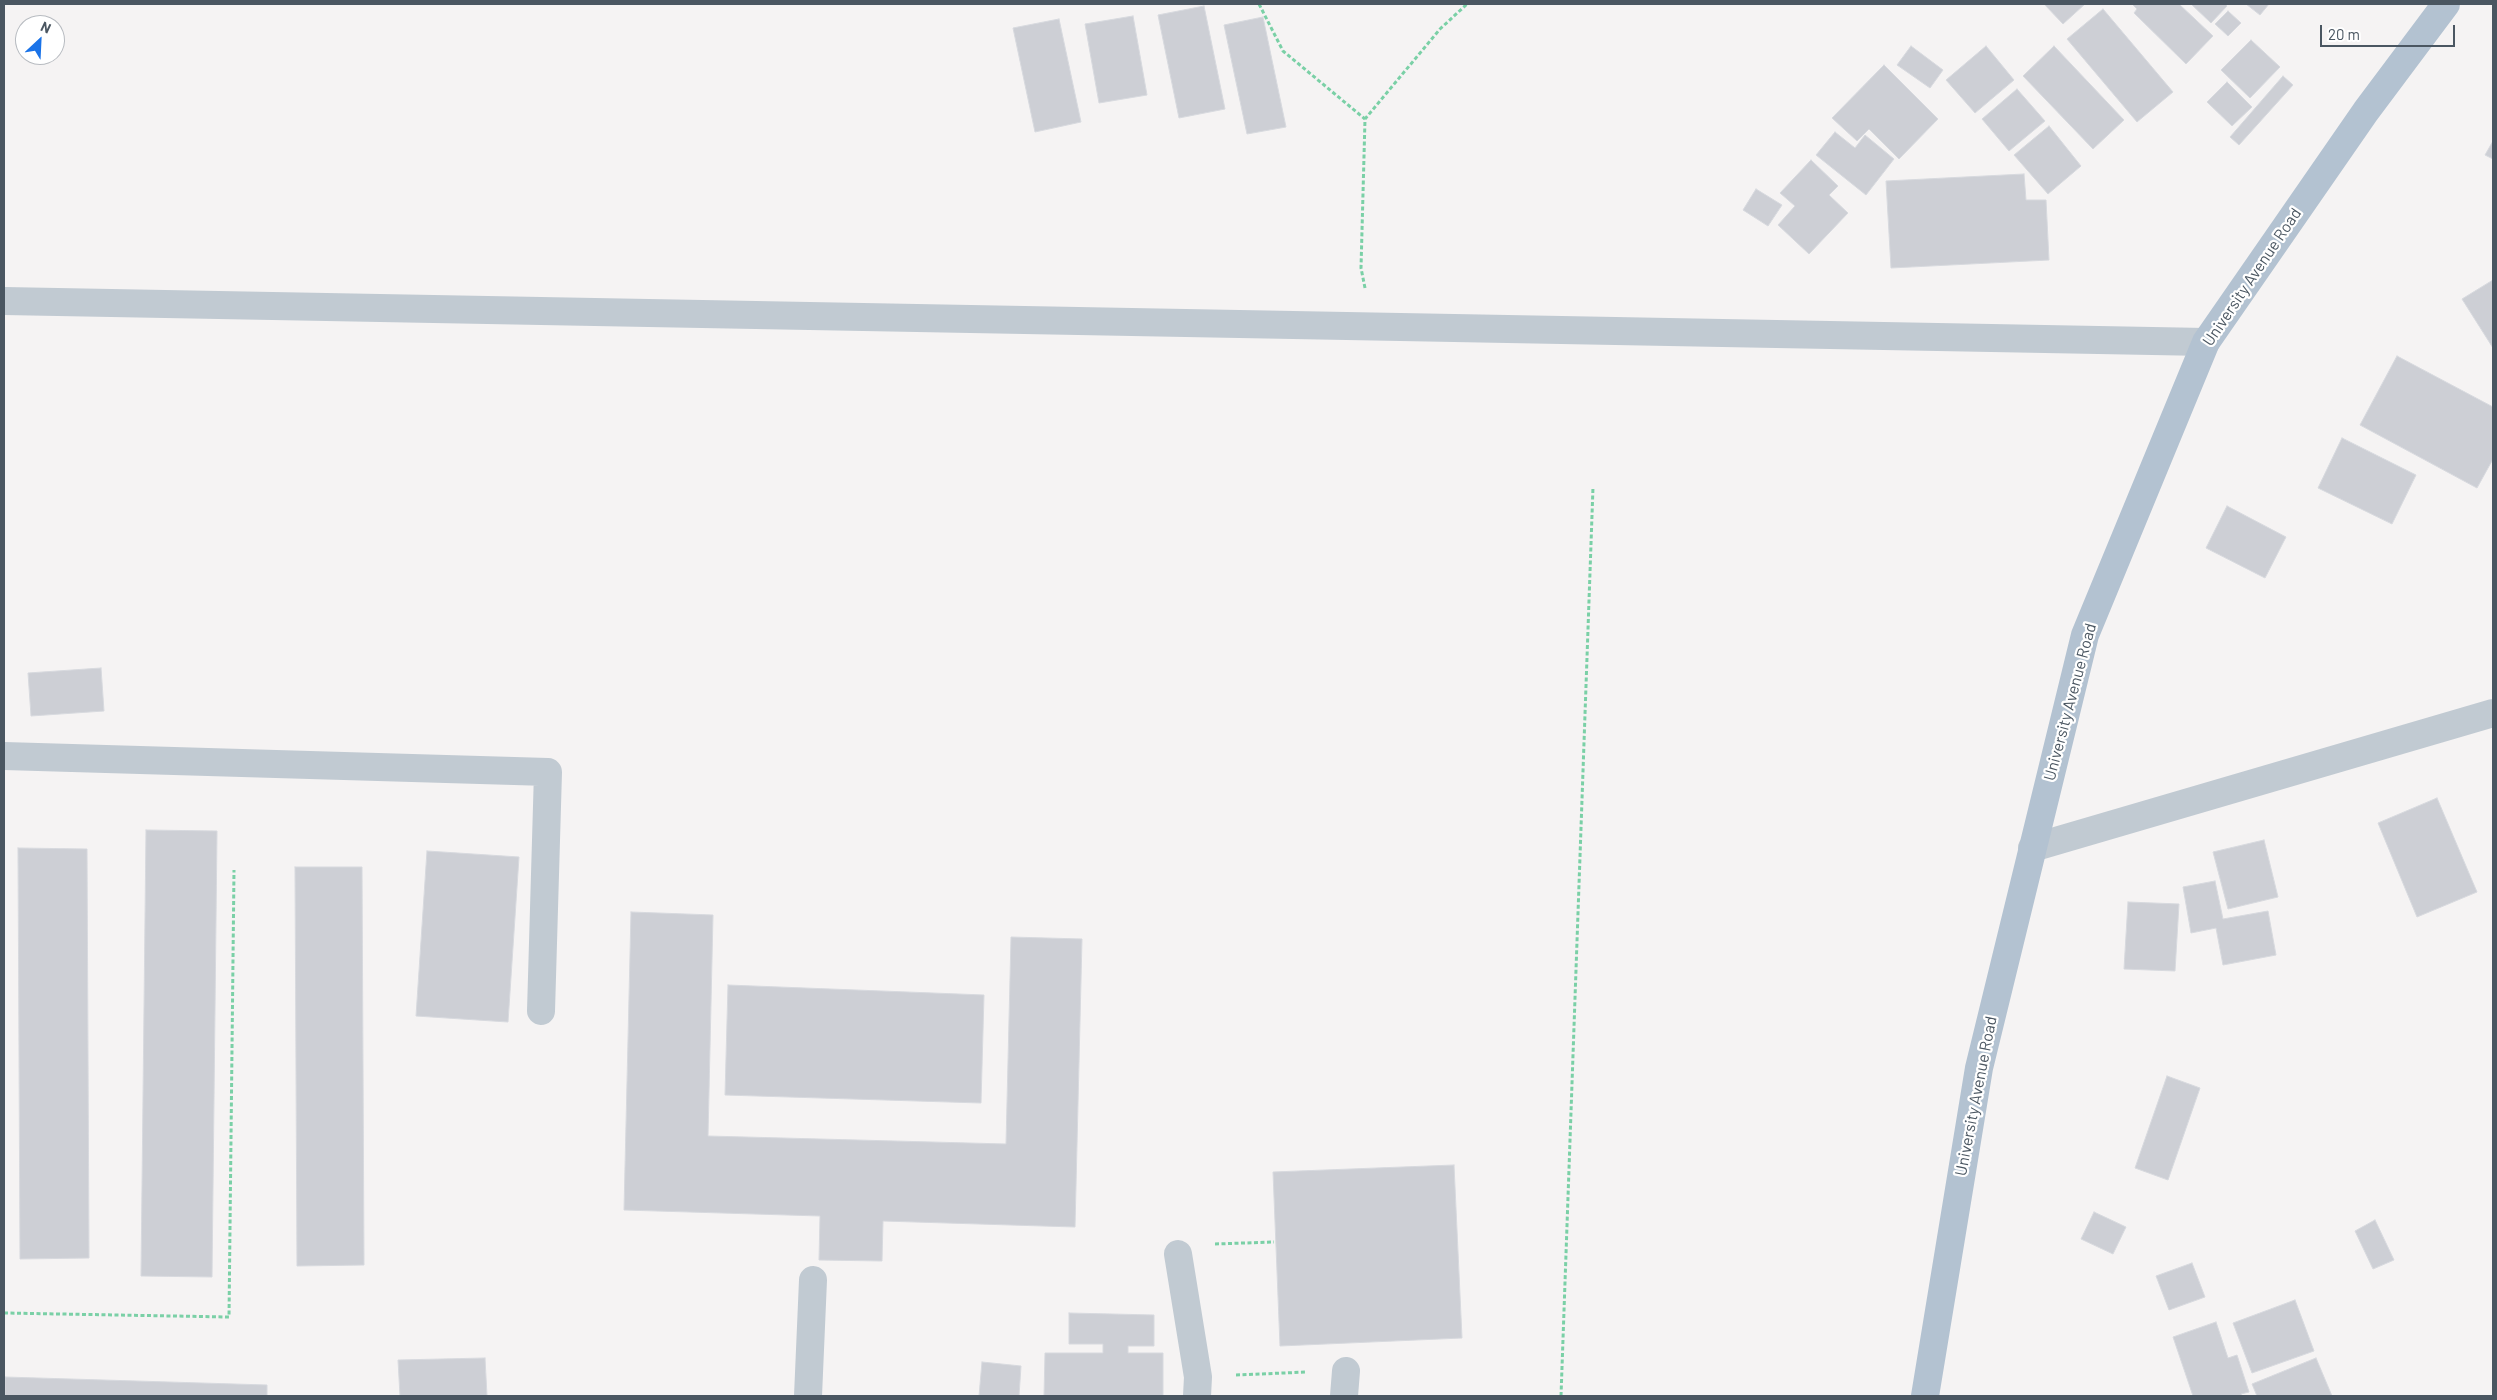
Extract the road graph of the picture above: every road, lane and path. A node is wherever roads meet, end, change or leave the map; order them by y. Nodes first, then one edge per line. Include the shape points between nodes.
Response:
1 (1259, 4) edge
2 (1468, 4) edge
3 (2446, 4) edge
4 (1365, 119) junction
5 (4, 301) edge
6 (1373, 328) junction
7 (2206, 342) junction
8 (1593, 487) dead end
9 (2493, 713) edge
10 (4, 756) edge
11 (2032, 848) junction
12 (234, 870) dead end
13 (541, 1011) dead end
14 (1274, 1242) dead end
15 (1212, 1244) dead end
16 (1178, 1254) dead end
17 (813, 1280) dead end
18 (4, 1313) edge
19 (1345, 1383) edge
20 (1198, 1387) edge
21 (808, 1396) edge
22 (1561, 1396) edge
23 (1924, 1396) edge

1 - 4 path via 1283,51
2 - 4 path via 1440,29
3 - 7 main road, University Avenue Road via 2366,110
4 - 6 path via 1361,268
5 - 6 street
6 - 7 street
7 - 11 main road, University Avenue Road via 2085,635
8 - 22 path
9 - 11 street
10 - 13 street via 548,772
11 - 23 main road, University Avenue Road via 1979,1068
12 - 18 path via 229,1317
14 - 15 path
16 - 20 street
17 - 21 street
19 - 20 path

